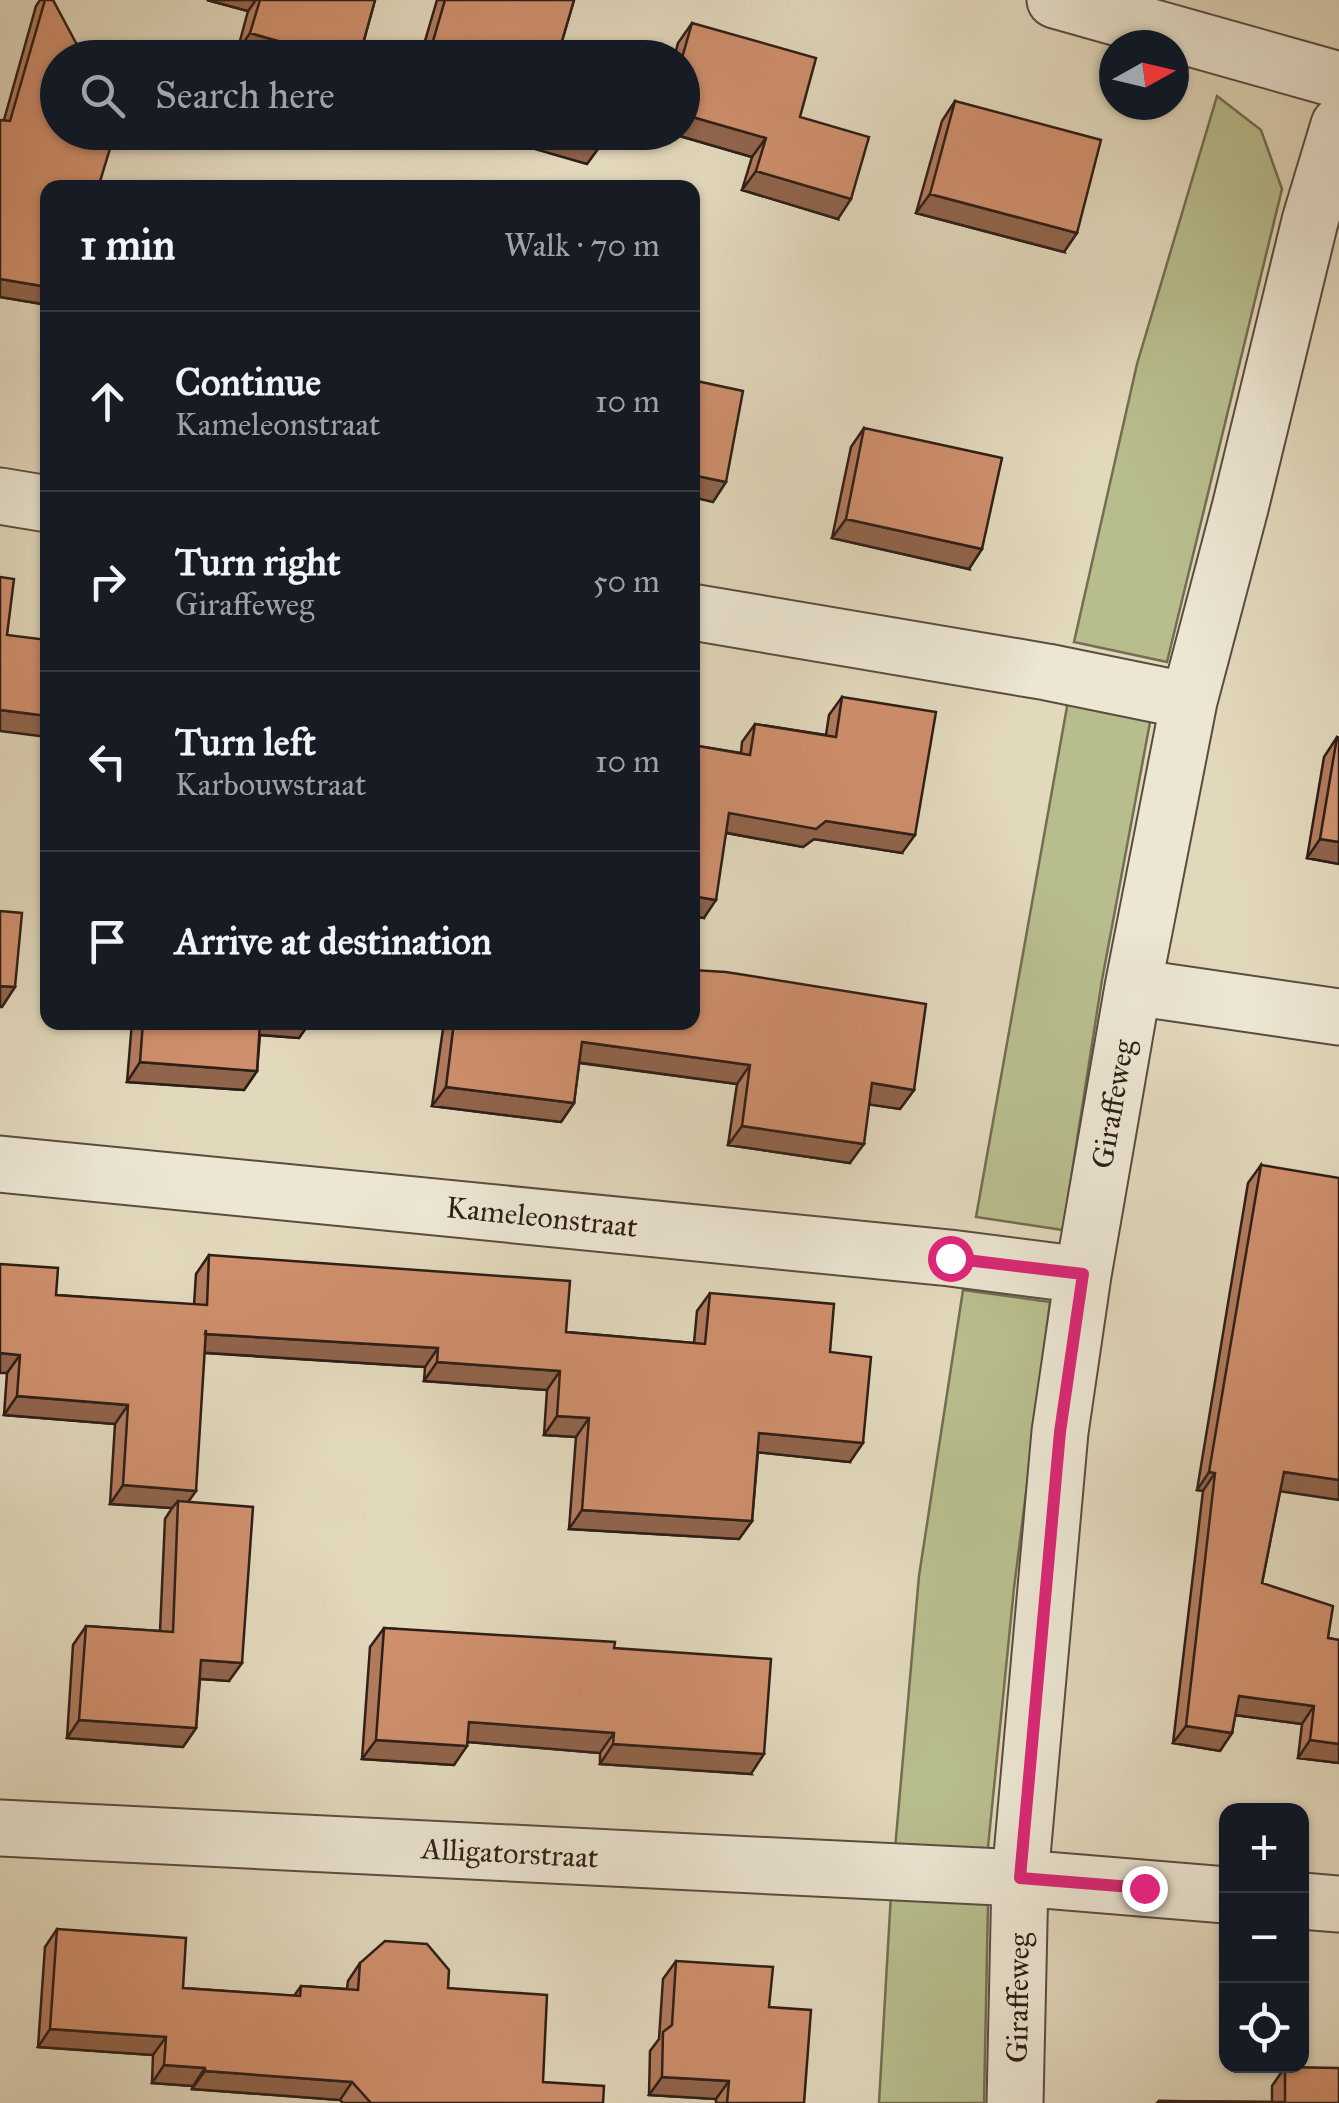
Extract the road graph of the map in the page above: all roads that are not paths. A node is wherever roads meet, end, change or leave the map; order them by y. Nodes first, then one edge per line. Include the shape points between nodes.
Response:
1 (1055, 0) edge
2 (1339, 80) edge
3 (1339, 124) edge
4 (0, 496) edge
5 (40, 503) edge
6 (700, 613) edge
7 (1188, 701) junction
8 (1133, 987) junction
9 (1339, 1017) edge
10 (0, 1164) edge
11 (1083, 1274) junction
12 (0, 1828) edge
13 (1020, 1878) junction
14 (1219, 1894) edge
15 (1309, 1902) edge
16 (1339, 1904) edge
17 (1016, 2103) edge

1 - 2 street
3 - 7 street, Giraffeweg
4 - 5 street
6 - 7 street
7 - 8 street, Giraffeweg
8 - 9 street
8 - 11 street, Giraffeweg
10 - 11 street, Kameleonstraat
11 - 13 street, Giraffeweg via 1060,1432
12 - 13 street, Alligatorstraat
13 - 14 street, Alligatorstraat
13 - 17 street, Giraffeweg
15 - 16 street

